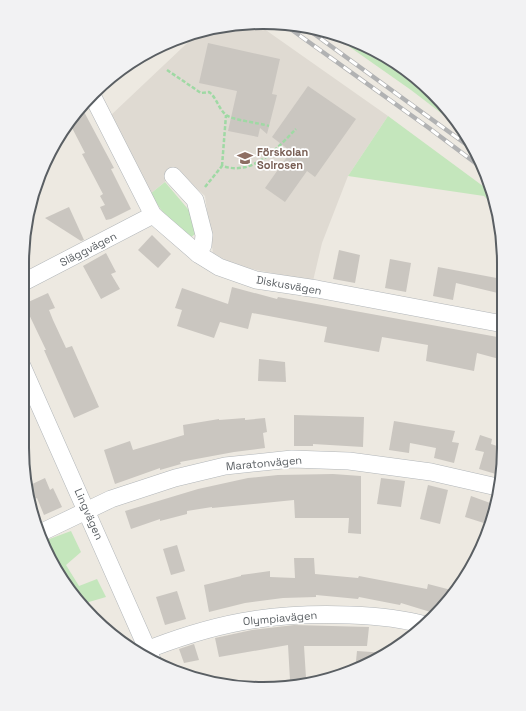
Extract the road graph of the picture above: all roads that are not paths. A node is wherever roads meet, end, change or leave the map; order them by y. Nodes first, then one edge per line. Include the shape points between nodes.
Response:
1 (95, 101) edge
2 (173, 176) dead end
3 (153, 216) junction
4 (198, 254) junction
5 (29, 279) edge
6 (497, 323) edge
7 (29, 382) edge
8 (494, 486) edge
9 (87, 510) junction
10 (44, 531) edge
11 (417, 624) edge
12 (145, 650) edge
13 (151, 653) edge

1 - 3 street, Diskusvägen
2 - 4 street via 195,200 204,235 203,245
3 - 4 street, Diskusvägen
3 - 5 street, Släggvägen
4 - 6 street, Diskusvägen via 219,267 256,280
7 - 9 street, Lingvägen
8 - 9 street, Maratonvägen via 431,472 349,461 292,459 225,466 175,478 111,499
9 - 10 street, Maratonvägen
9 - 12 street, Lingvägen
11 - 13 street, Olympiavägen via 374,616 329,614 259,618 212,627

